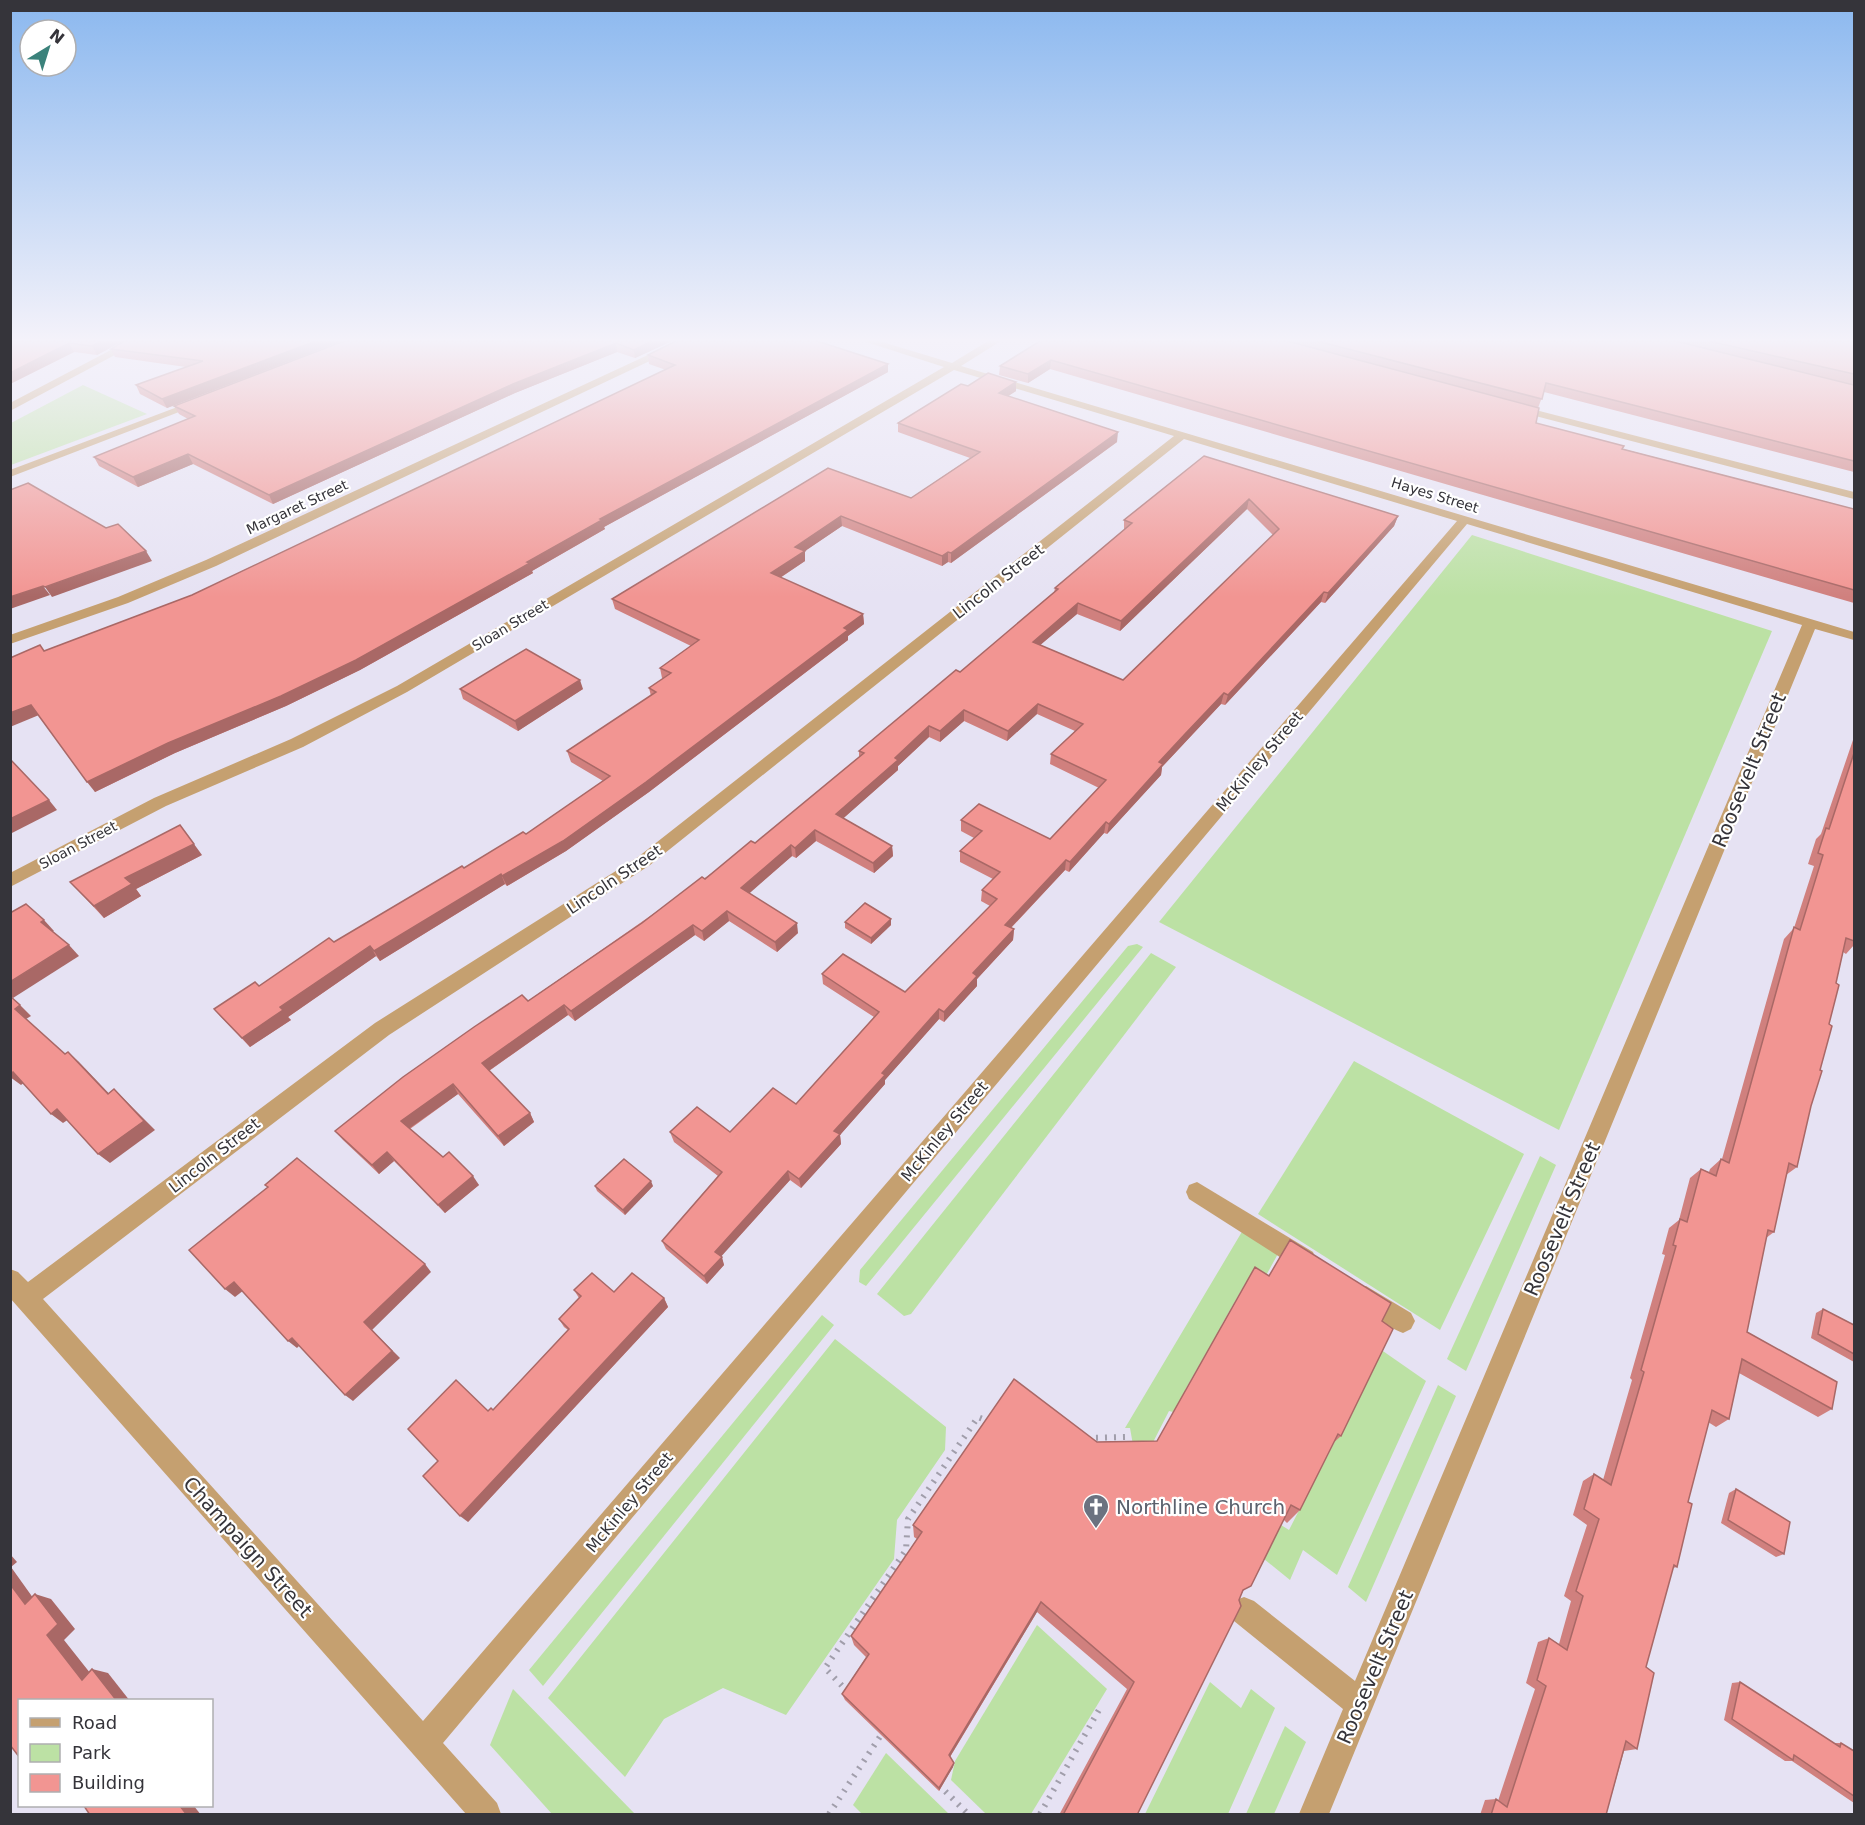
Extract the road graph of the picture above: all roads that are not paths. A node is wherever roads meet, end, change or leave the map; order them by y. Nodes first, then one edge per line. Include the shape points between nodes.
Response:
1 (135, 426) edge
2 (504, 426) edge
3 (850, 426) edge
4 (1153, 426) edge
5 (1584, 426) edge
6 (1182, 435) junction
7 (10, 474) edge
8 (1854, 496) edge
9 (1465, 519) junction
10 (1810, 623) junction
11 (1854, 636) edge
12 (10, 640) edge
13 (10, 881) edge
14 (1197, 1192) dead end
15 (18, 1289) edge
16 (1403, 1321) dead end
17 (1244, 1611) edge
18 (1360, 1704) junction
19 (423, 1744) junction
20 (486, 1815) edge
21 (1314, 1815) edge

1 - 7 street
2 - 12 street, Margaret Street via 211,563 123,600
3 - 13 street, Sloan Street via 402,690 297,743 160,802
4 - 6 street, Hayes Street
5 - 8 street
6 - 9 street, Hayes Street
6 - 15 street, Lincoln Street via 644,861 382,1029
9 - 10 street, Hayes Street
9 - 19 street, McKinley Street
10 - 11 street, Hayes Street
10 - 18 street, Roosevelt Street
14 - 16 street
15 - 19 street, Champaign Street
17 - 18 street
18 - 21 street, Roosevelt Street
19 - 20 street, Champaign Street

